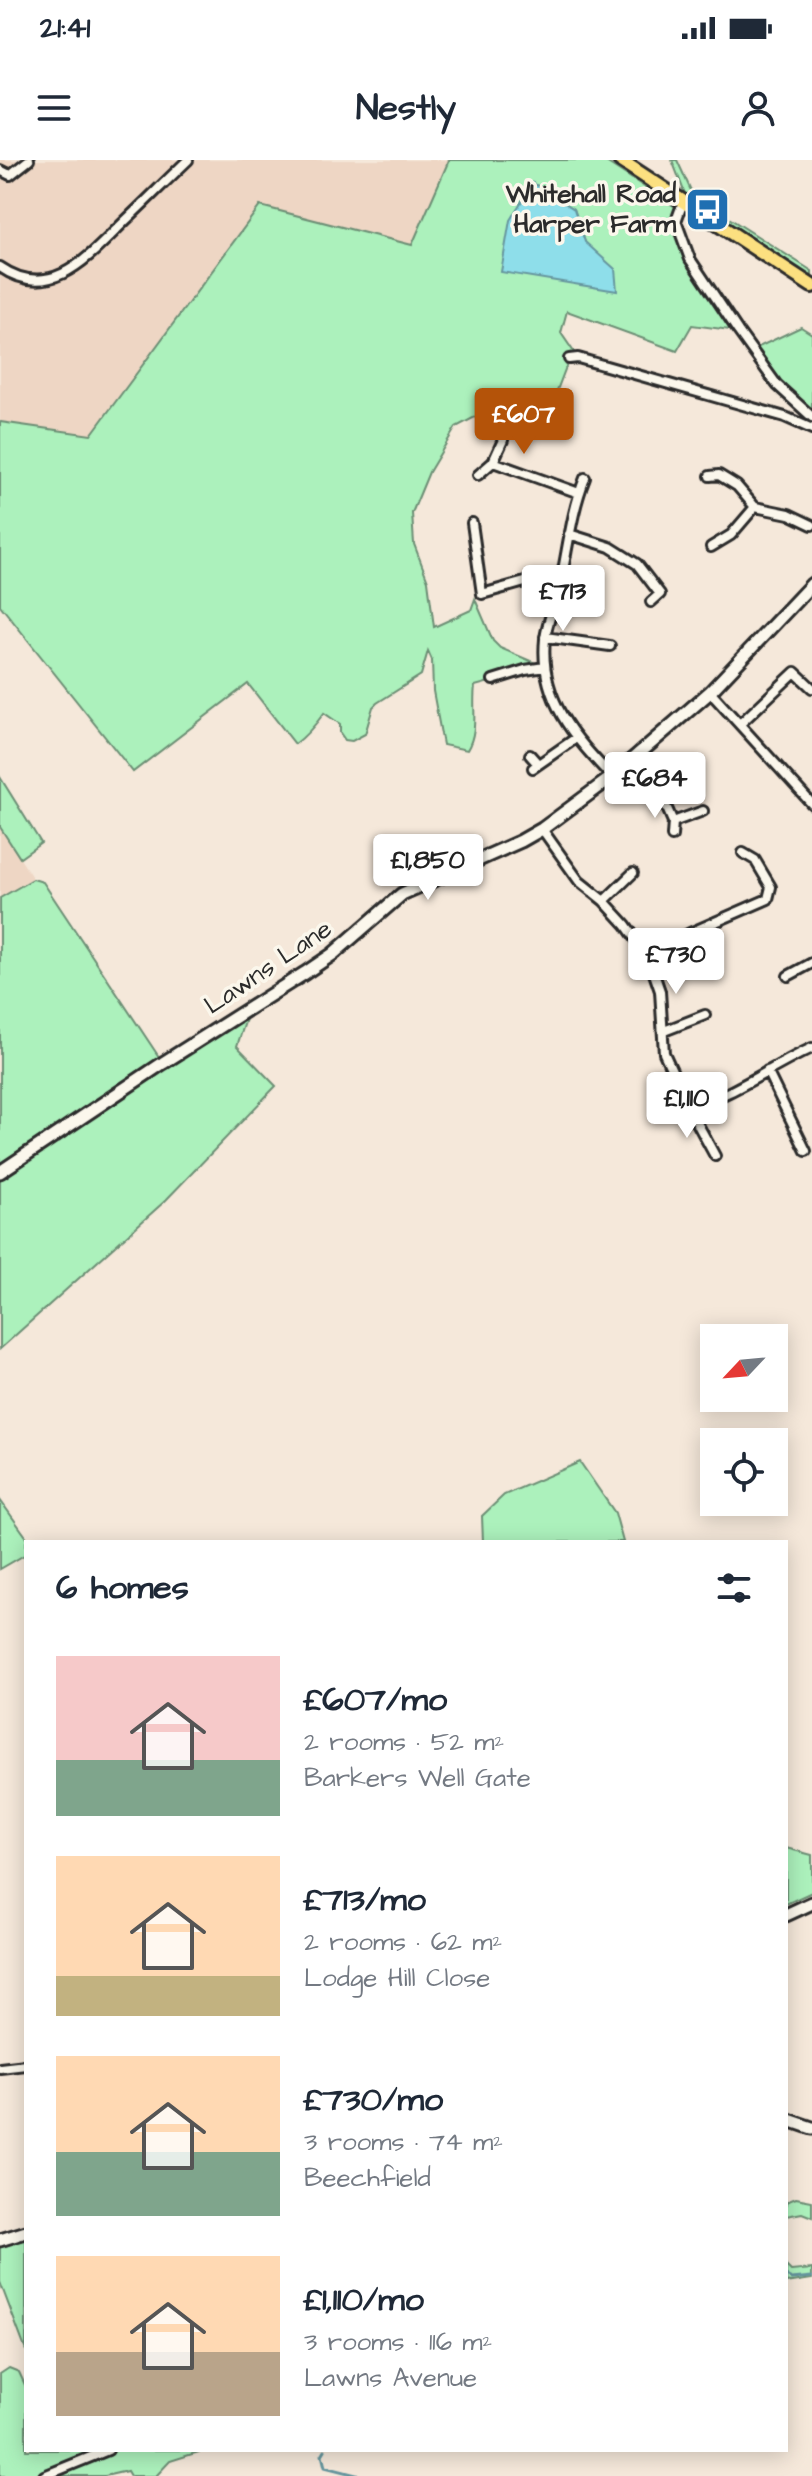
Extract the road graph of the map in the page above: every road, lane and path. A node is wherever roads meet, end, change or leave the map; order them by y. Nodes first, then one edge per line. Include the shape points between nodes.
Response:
1 (29, 160) edge
2 (188, 160) edge
3 (620, 160) edge
4 (0, 170) edge
5 (683, 202) junction
6 (0, 267) edge
7 (812, 286) edge
8 (569, 359) dead end
9 (812, 417) edge
10 (812, 429) edge
11 (503, 440) dead end
12 (493, 462) junction
13 (478, 475) dead end
14 (710, 476) dead end
15 (585, 478) dead end
16 (579, 493) junction
17 (755, 507) junction
18 (472, 523) dead end
19 (812, 525) edge
20 (569, 534) junction
21 (711, 547) dead end
22 (812, 584) edge
23 (560, 586) junction
24 (651, 602) dead end
25 (545, 637) junction
26 (610, 646) dead end
27 (545, 667) junction
28 (493, 680) dead end
29 (812, 688) edge
30 (710, 692) junction
31 (741, 723) junction
32 (576, 738) junction
33 (638, 753) junction
34 (530, 755) dead end
35 (612, 777) junction
36 (812, 804) edge
37 (703, 811) dead end
38 (673, 822) junction
39 (542, 829) junction
40 (672, 836) dead end
41 (743, 853) dead end
42 (633, 873) dead end
43 (604, 901) junction
44 (648, 956) junction
45 (812, 963) edge
46 (788, 976) dead end
47 (705, 1015) dead end
48 (664, 1031) junction
49 (812, 1048) edge
50 (767, 1071) junction
51 (689, 1108) junction
52 (806, 1151) dead end
53 (715, 1156) dead end
54 (0, 1172) edge
55 (812, 1903) edge
56 (788, 1914) edge
57 (24, 2065) edge
58 (0, 2068) edge
59 (788, 2120) edge
60 (812, 2128) edge
61 (24, 2233) edge
62 (0, 2240) edge
63 (103, 2452) edge
64 (44, 2476) edge

1 - 4 street via 10,175
2 - 6 street via 79,266 46,279 27,279
3 - 5 main road
5 - 7 main road
5 - 9 street via 676,221 690,259 777,385
8 - 10 street via 698,391
11 - 12 street
12 - 13 street
12 - 16 street
14 - 17 street via 719,475 737,486
15 - 16 street
16 - 20 street
17 - 19 street
17 - 21 street via 731,535
18 - 23 street via 482,594 532,580
20 - 23 street
20 - 24 street via 610,547 637,564 664,591
22 - 30 street, Lawns Lane
23 - 25 street
25 - 26 street
25 - 27 street
27 - 28 street
27 - 32 street via 555,706
29 - 31 street via 795,672
30 - 31 street
30 - 33 street, Lawns Lane
31 - 36 street
32 - 34 street via 536,766
32 - 35 street
33 - 35 street, Lawns Lane
33 - 38 street
35 - 39 street, Lawns Lane
37 - 38 street
38 - 40 street
39 - 43 street via 579,881
39 - 54 street, Lawns Lane via 402,894 324,961
41 - 44 street via 755,860 771,887 768,899
42 - 43 street
43 - 44 street
44 - 48 street via 660,991
45 - 46 street
47 - 48 street
48 - 51 street via 664,1053
49 - 50 street
50 - 51 street
50 - 52 street
51 - 53 street
55 - 56 street
57 - 58 street
59 - 60 street
61 - 62 street
63 - 64 street

